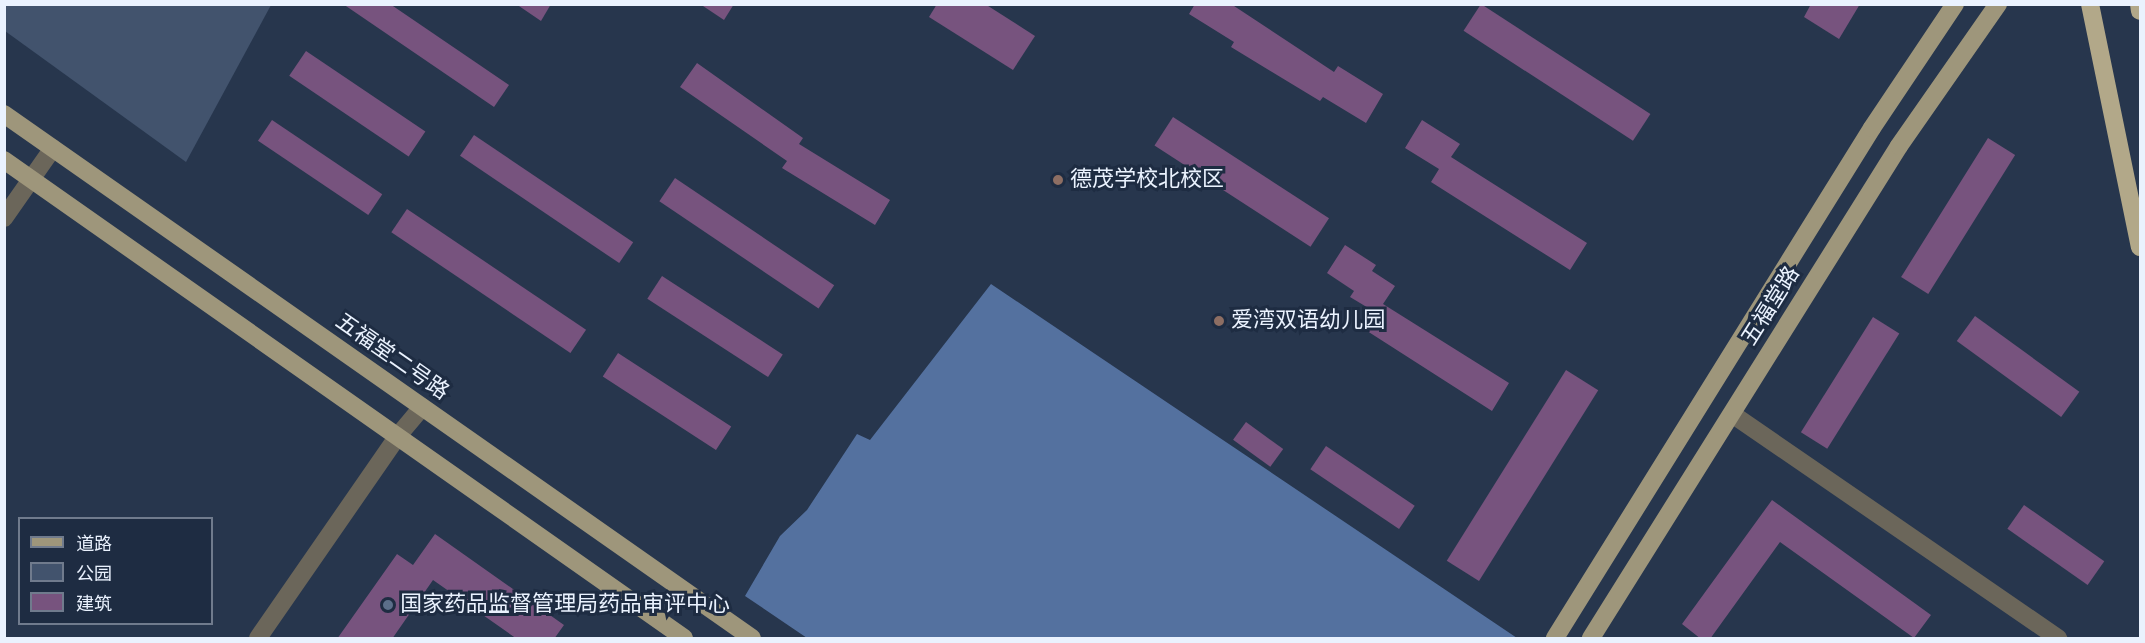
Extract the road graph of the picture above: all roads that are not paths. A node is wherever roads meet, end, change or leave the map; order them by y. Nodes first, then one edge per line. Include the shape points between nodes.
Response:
1 (1956, 4) edge
2 (1998, 4) edge
3 (2090, 4) edge
4 (2139, 4) edge
5 (2140, 11) edge
6 (4, 114) edge
7 (53, 148) junction
8 (4, 160) edge
9 (32, 180) junction
10 (4, 218) edge
11 (2140, 247) edge
12 (422, 407) junction
13 (1732, 414) junction
14 (397, 437) junction
15 (258, 639) edge
16 (684, 639) edge
17 (752, 639) edge
18 (1555, 639) edge
19 (1591, 639) edge
20 (2058, 639) edge

1 - 18 main road, 五福堂路 via 1872,128
2 - 13 main road, 五福堂路 via 1899,146
3 - 11 highway
4 - 5 highway
6 - 7 main road, 五福堂二号路
7 - 9 street
7 - 12 main road, 五福堂二号路
8 - 9 main road
9 - 10 street
9 - 14 main road
12 - 14 street
12 - 17 main road, 五福堂二号路
13 - 19 main road, 五福堂路
13 - 20 street
14 - 15 street
14 - 16 main road

